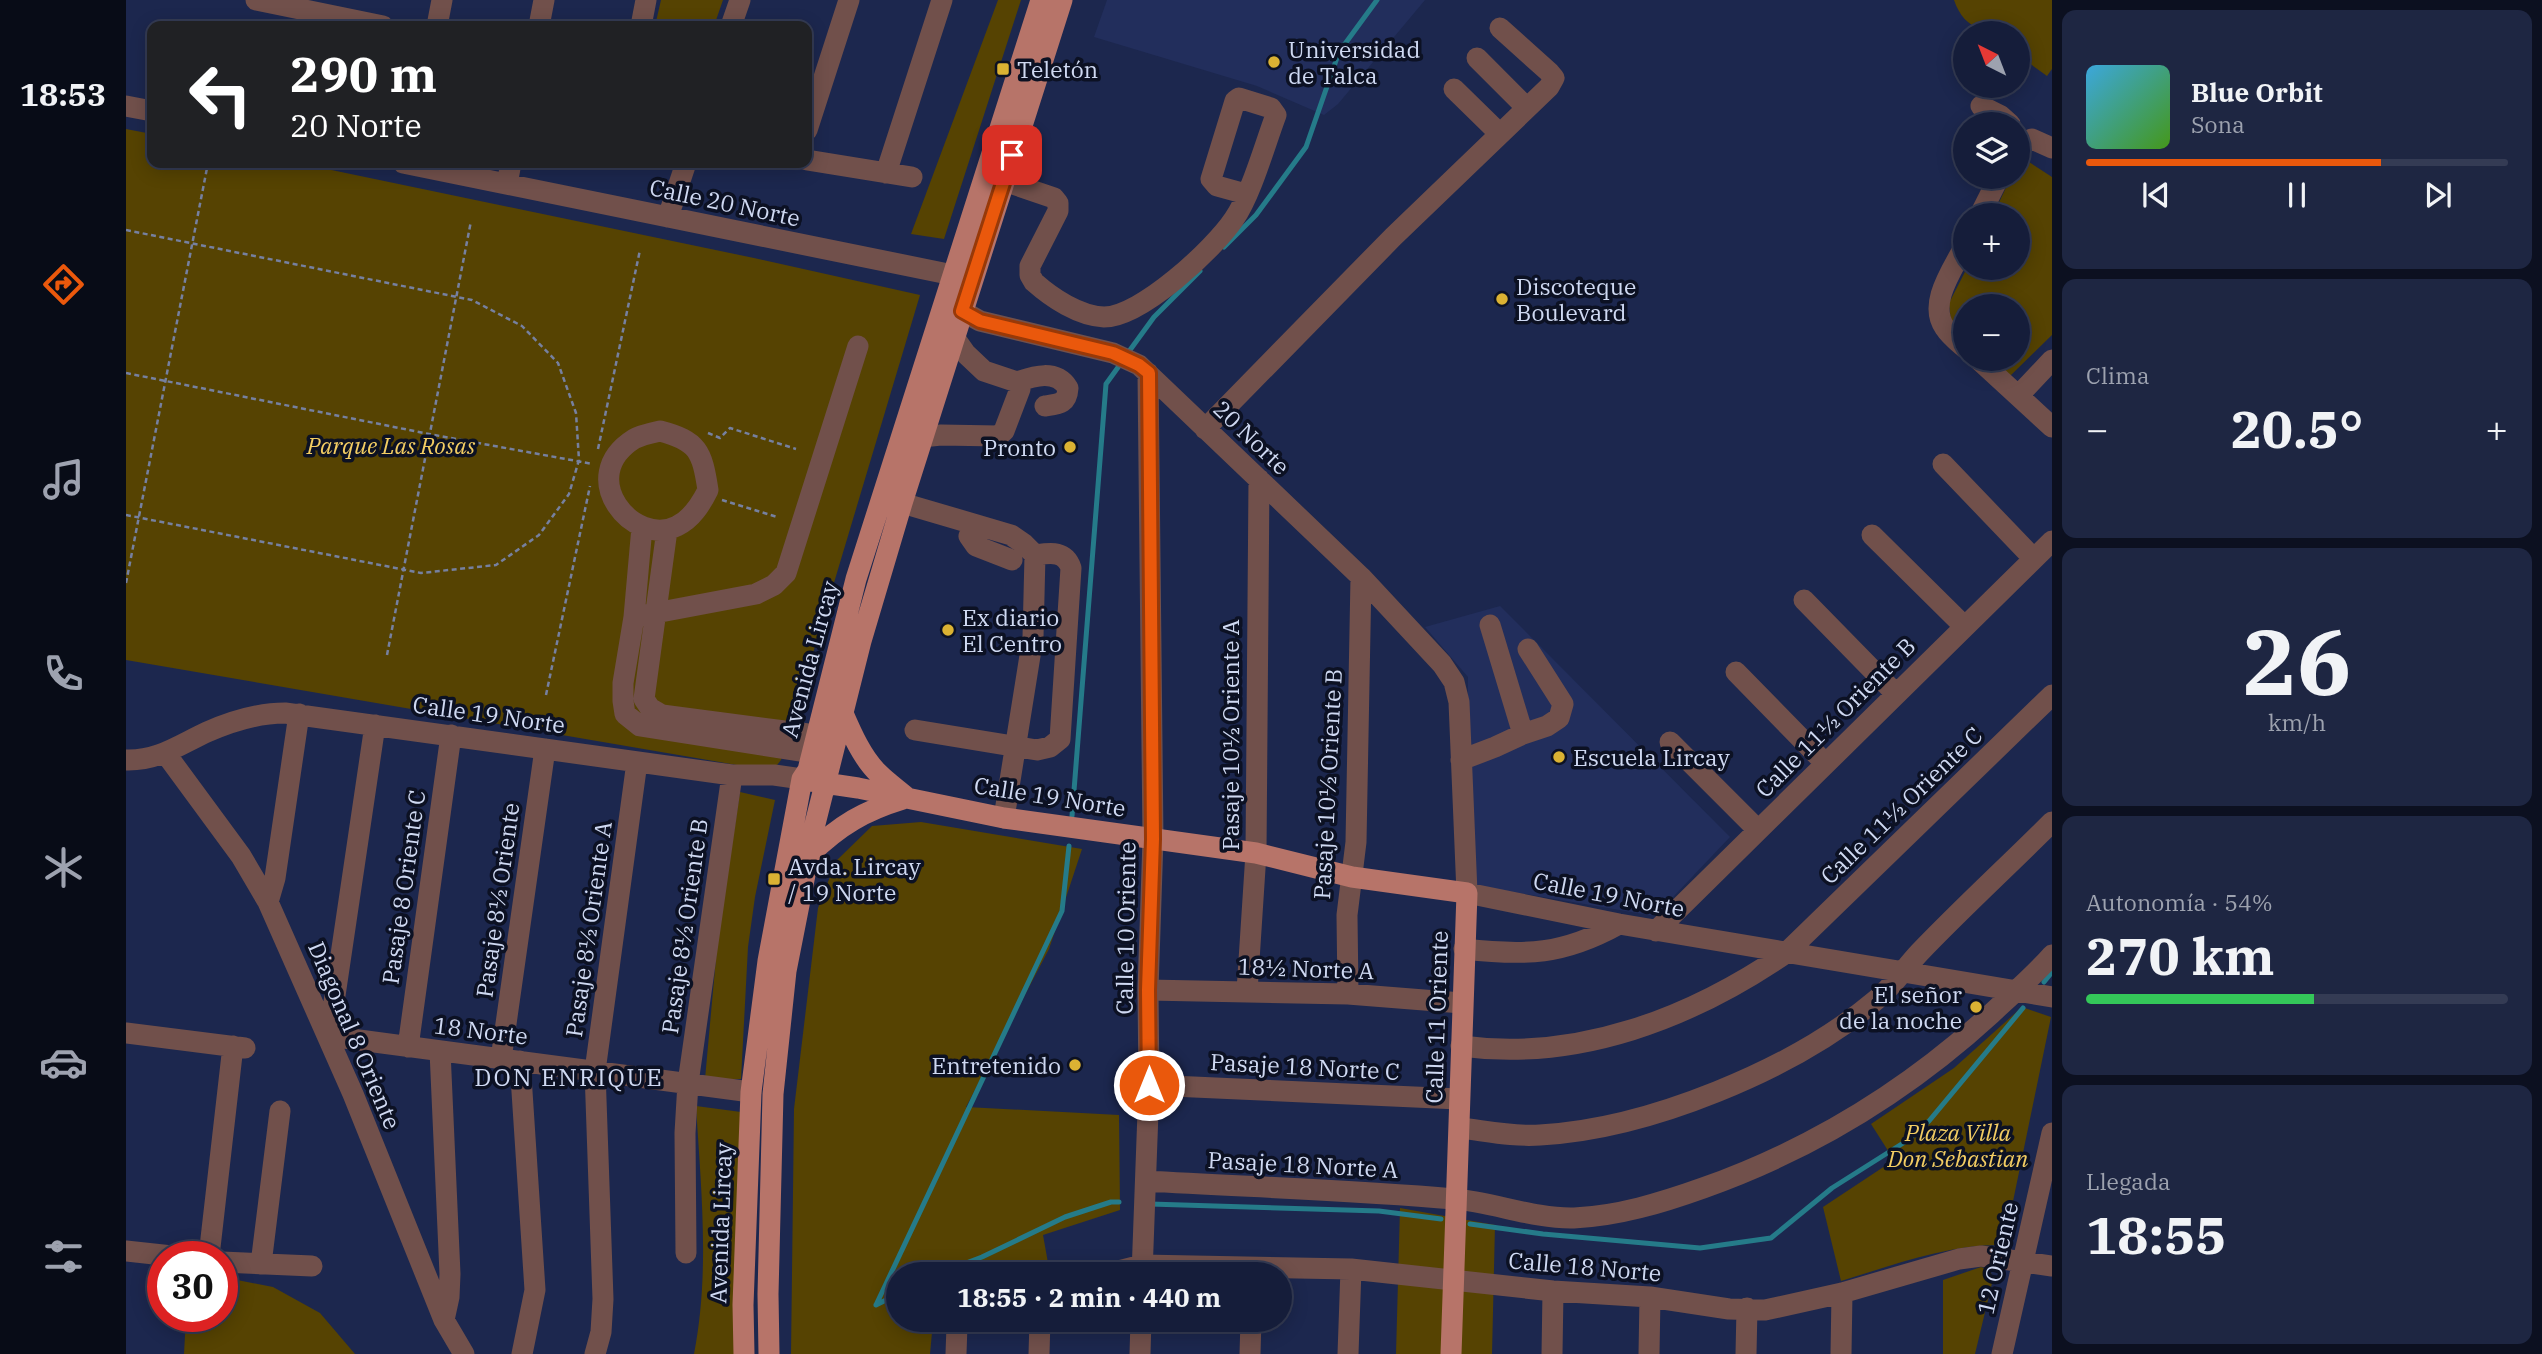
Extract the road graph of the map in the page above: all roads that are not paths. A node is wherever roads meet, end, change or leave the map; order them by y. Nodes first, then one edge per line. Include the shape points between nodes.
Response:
1 (258, 0) edge
2 (442, 0) edge
3 (544, 0) edge
4 (646, 0) edge
5 (740, 0) edge
6 (849, 0) edge
7 (942, 0) edge
8 (1041, 0) edge
9 (1062, 0) edge
10 (349, 9) edge
11 (373, 21) edge
12 (438, 21) edge
13 (540, 21) edge
14 (642, 21) edge
15 (734, 21) edge
16 (1500, 29) dead end
17 (1477, 58) dead end
18 (1454, 89) dead end
19 (126, 106) edge
20 (1982, 107) dead end
21 (1527, 108) junction
22 (147, 110) edge
23 (1993, 112) edge
24 (812, 115) edge
25 (1500, 134) junction
26 (2030, 140) edge
27 (2052, 148) edge
28 (812, 161) edge
29 (429, 168) edge
30 (510, 168) edge
31 (684, 168) edge
32 (886, 173) junction
33 (912, 177) dead end
34 (1004, 181) junction
35 (507, 184) junction
36 (1246, 194) dead end
37 (667, 217) junction
38 (1953, 270) edge
39 (953, 275) junction
40 (962, 311) junction
41 (954, 337) junction
42 (1953, 337) edge
43 (858, 346) dead end
44 (2052, 360) edge
45 (1992, 371) edge
46 (1149, 373) junction
47 (1019, 393) junction
48 (2020, 395) junction
49 (1045, 406) dead end
50 (2052, 427) edge
51 (1205, 429) junction
52 (922, 438) junction
53 (1943, 464) dead end
54 (1259, 479) junction
55 (902, 503) junction
56 (974, 525) junction
57 (642, 527) junction
58 (667, 530) junction
59 (1872, 535) dead end
60 (2052, 541) edge
61 (1035, 555) junction
62 (2034, 558) junction
63 (1012, 559) dead end
64 (1361, 577) junction
65 (1804, 600) dead end
66 (656, 612) junction
67 (634, 617) junction
68 (1490, 625) dead end
69 (1964, 626) junction
70 (1033, 628) junction
71 (1067, 629) junction
72 (1528, 649) dead end
73 (1736, 672) dead end
74 (1454, 682) joint
75 (1896, 694) junction
76 (2052, 695) edge
77 (842, 710) junction
78 (299, 714) junction
79 (375, 725) junction
80 (915, 730) dead end
81 (1523, 734) junction
82 (451, 735) junction
83 (1670, 742) dead end
84 (814, 744) junction
85 (545, 748) junction
86 (1017, 748) junction
87 (166, 754) junction
88 (126, 760) edge
89 (1461, 760) junction
90 (637, 762) junction
91 (1825, 763) junction
92 (732, 775) junction
93 (802, 779) junction
94 (824, 783) junction
95 (907, 797) junction
96 (1004, 818) junction
97 (2052, 822) edge
98 (1758, 830) junction
99 (1153, 839) junction
100 (1256, 853) junction
101 (810, 854) junction
102 (1353, 877) junction
103 (1467, 893) junction
104 (268, 902) junction
105 (1619, 924) junction
106 (1656, 931) junction
107 (1464, 949) junction
108 (1786, 953) junction
109 (2052, 955) edge
110 (1903, 973) junction
111 (1148, 990) junction
112 (1247, 991) junction
113 (2018, 991) junction
114 (1348, 994) junction
115 (2052, 997) edge
116 (1462, 1003) junction
117 (126, 1033) edge
118 (329, 1036) junction
119 (1461, 1046) junction
120 (408, 1047) junction
121 (440, 1051) junction
122 (510, 1060) junction
123 (595, 1071) junction
124 (688, 1083) junction
125 (1149, 1085) junction
126 (751, 1092) junction
127 (1459, 1099) junction
128 (281, 1111) dead end
129 (1460, 1128) junction
130 (2052, 1133) edge
131 (1146, 1181) junction
132 (1456, 1199) junction
133 (211, 1241) edge
134 (126, 1251) edge
135 (147, 1253) edge
136 (686, 1253) dead end
137 (1142, 1262) edge
138 (238, 1263) edge
139 (2023, 1263) junction
140 (261, 1264) junction
141 (312, 1266) dead end
142 (2052, 1266) edge
143 (1351, 1269) junction
144 (1292, 1270) edge
145 (1454, 1281) junction
146 (1553, 1291) junction
147 (1842, 1293) junction
148 (1650, 1297) junction
149 (1747, 1308) junction
150 (444, 1320) junction
151 (963, 1332) edge
152 (1040, 1332) edge
153 (1141, 1332) edge
154 (1251, 1332) edge
155 (464, 1354) edge
156 (522, 1354) edge
157 (595, 1354) edge
158 (744, 1354) edge
159 (769, 1354) edge
160 (956, 1354) edge
161 (1039, 1354) edge
162 (1140, 1354) edge
163 (1250, 1354) edge
164 (1348, 1354) edge
165 (1451, 1354) edge
166 (1552, 1354) edge
167 (1649, 1354) edge
168 (1746, 1354) edge
169 (1841, 1354) edge
170 (2002, 1354) edge

1 - 10 street
2 - 12 street
3 - 13 street
4 - 14 street
5 - 15 street
6 - 24 street
7 - 32 street
8 - 39 main road, Avenida Lircay
9 - 34 main road, Avenida Lircay
10 - 11 street
16 - 21 street via 1554,78
17 - 21 street
18 - 25 street
19 - 22 street
20 - 23 street
21 - 25 street
25 - 51 street
26 - 27 street
28 - 32 street
29 - 35 street, Calle 20 Norte
30 - 35 street
31 - 37 street
32 - 33 street
34 - 36 street via 1058,203 1030,266 1034,282 1081,313 1108,317 1146,299 1203,258 1235,218
34 - 40 main road, Avenida Lircay
35 - 37 street, Calle 20 Norte
37 - 39 street, Calle 20 Norte
38 - 42 street via 1938,307 1943,327
39 - 84 main road, Avenida Lircay via 856,579
40 - 41 main road, Avenida Lircay
40 - 46 street, 20 Norte via 980,321 1113,353
41 - 47 street via 984,371
41 - 52 main road, Avenida Lircay
43 - 66 street via 786,573 756,594
44 - 48 street
45 - 48 street
46 - 51 street, 20 Norte
46 - 99 street, Calle 10 Oriente
47 - 49 street via 1032,377 1062,380 1068,388 1066,400
47 - 52 street via 998,436
48 - 50 street
51 - 54 street, 20 Norte
52 - 55 main road, Avenida Lircay
53 - 62 street
54 - 64 street, 20 Norte
54 - 100 street, Pasaje 10½ Oriente A
55 - 56 street
55 - 77 main road, Avenida Lircay
56 - 61 street via 1011,535
56 - 63 street via 970,536 976,546
57 - 58 street
57 - 58 street via 614,500 608,469 617,452 636,437 660,431 684,438 700,454 708,490 689,518
57 - 67 street
58 - 66 street
59 - 69 street
60 - 62 street, Calle 11½ Oriente B
61 - 70 street
61 - 71 street via 1050,552 1069,560
62 - 69 street, Calle 11½ Oriente B
64 - 74 street, 20 Norte
64 - 102 street, Pasaje 10½ Oriente B
65 - 75 street
66 - 67 street
66 - 84 street via 644,699 649,708 662,715
67 - 84 street via 623,707 640,726
68 - 81 street
69 - 75 street, Calle 11½ Oriente B
70 - 71 street
70 - 86 street
71 - 86 street via 1060,739 1037,750
72 - 81 street via 1563,704 1559,718
73 - 91 street
74 - 89 street, Calle 11 Oriente
75 - 91 street, Calle 11½ Oriente B
76 - 108 street, Calle 11½ Oriente C
77 - 94 main road, Avenida Lircay
77 - 95 main road via 878,774
78 - 79 street, Calle 19 Norte
78 - 87 street, Calle 19 Norte via 272,713 239,720
78 - 104 street
79 - 82 street, Calle 19 Norte
79 - 118 street
80 - 86 street
81 - 89 street
82 - 85 street, Calle 19 Norte
82 - 120 street, Pasaje 8 Oriente C
83 - 98 street
84 - 93 main road, Avenida Lircay
85 - 90 street, Calle 19 Norte
85 - 122 street, Pasaje 8½ Oriente
86 - 96 street
87 - 88 street, Calle 19 Norte
87 - 104 street, Diagonal 8 Oriente via 234,846
89 - 103 street, Calle 11 Oriente
90 - 92 street, Calle 19 Norte
90 - 123 street, Pasaje 8½ Oriente A
91 - 98 street, Calle 11½ Oriente B
92 - 93 street, Calle 19 Norte
92 - 124 street, Pasaje 8½ Oriente B
93 - 94 main road, Calle 19 Norte
93 - 126 main road, Avenida Lircay via 768,961
94 - 95 main road, Calle 19 Norte
94 - 101 main road, Avenida Lircay
95 - 96 main road, Calle 19 Norte
95 - 101 main road via 860,814
96 - 99 main road, Calle 19 Norte
97 - 110 street
98 - 106 street, Calle 11½ Oriente B
99 - 100 main road, Calle 19 Norte
99 - 111 street, Calle 10 Oriente
100 - 102 main road, Calle 19 Norte
100 - 112 street, Pasaje 10½ Oriente A
101 - 159 main road, Avenida Lircay via 786,971 773,1094
102 - 103 main road, Calle 19 Norte
102 - 114 street, Pasaje 10½ Oriente B
103 - 105 street, Calle 19 Norte
103 - 107 main road, Calle 11 Oriente
104 - 118 street, Diagonal 8 Oriente
105 - 106 street, Calle 19 Norte
105 - 107 street via 1585,941 1547,951 1510,954
106 - 108 street, Calle 19 Norte
107 - 116 main road, Calle 11 Oriente
108 - 110 street, Calle 19 Norte
108 - 119 street, Calle 11½ Oriente C via 1711,998 1612,1036 1536,1049
109 - 113 street, Pasaje 18 Norte A
110 - 113 street, Calle 19 Norte
110 - 129 street via 1876,1000 1826,1035 1733,1084 1670,1109 1600,1128 1537,1136
111 - 112 street, 18½ Norte A
111 - 125 street, Calle 10 Oriente
112 - 114 street, 18½ Norte A
113 - 115 street, Calle 19 Norte
113 - 132 street, Pasaje 18 Norte A via 1896,1090 1805,1145 1724,1180 1633,1210 1571,1218
114 - 116 street, 18½ Norte A
116 - 119 main road, Calle 11 Oriente
117 - 133 street via 239,1047
118 - 120 street, 18 Norte
118 - 150 street, Diagonal 8 Oriente
119 - 127 main road, Calle 11 Oriente
120 - 121 street, 18 Norte
121 - 122 street, 18 Norte
121 - 150 street via 450,1274
122 - 123 street, 18 Norte
122 - 156 street, Pasaje 8½ Oriente via 535,1290
123 - 124 street, 18 Norte
123 - 157 street, Pasaje 8½ Oriente A via 603,1309
124 - 126 street, 18 Norte
124 - 136 street, Pasaje 8½ Oriente B
125 - 127 street, Pasaje 18 Norte C
125 - 131 street, Calle 10 Oriente
126 - 158 main road, Avenida Lircay
127 - 129 main road, Calle 11 Oriente
128 - 140 street
129 - 132 main road, Calle 11 Oriente
130 - 139 street, 12 Oriente
131 - 132 street, Pasaje 18 Norte A
131 - 137 street, Calle 10 Oriente
132 - 145 main road, Calle 11 Oriente
134 - 135 street
138 - 140 street
139 - 142 street, Calle 18 Norte
139 - 147 street, Calle 18 Norte via 1981,1256 1959,1259
139 - 170 street, 12 Oriente
140 - 141 street
143 - 144 street, Calle 18 Norte
143 - 145 street, Calle 18 Norte
143 - 164 street
145 - 146 street, Calle 18 Norte
145 - 165 main road, Calle 11 Oriente
146 - 148 street, Calle 18 Norte
146 - 166 street
147 - 149 street, Calle 18 Norte via 1765,1310
147 - 169 street
148 - 149 street, Calle 18 Norte
148 - 167 street
149 - 168 street
150 - 155 street, Diagonal 8 Oriente
151 - 160 street
152 - 161 street
153 - 162 street
154 - 163 street

